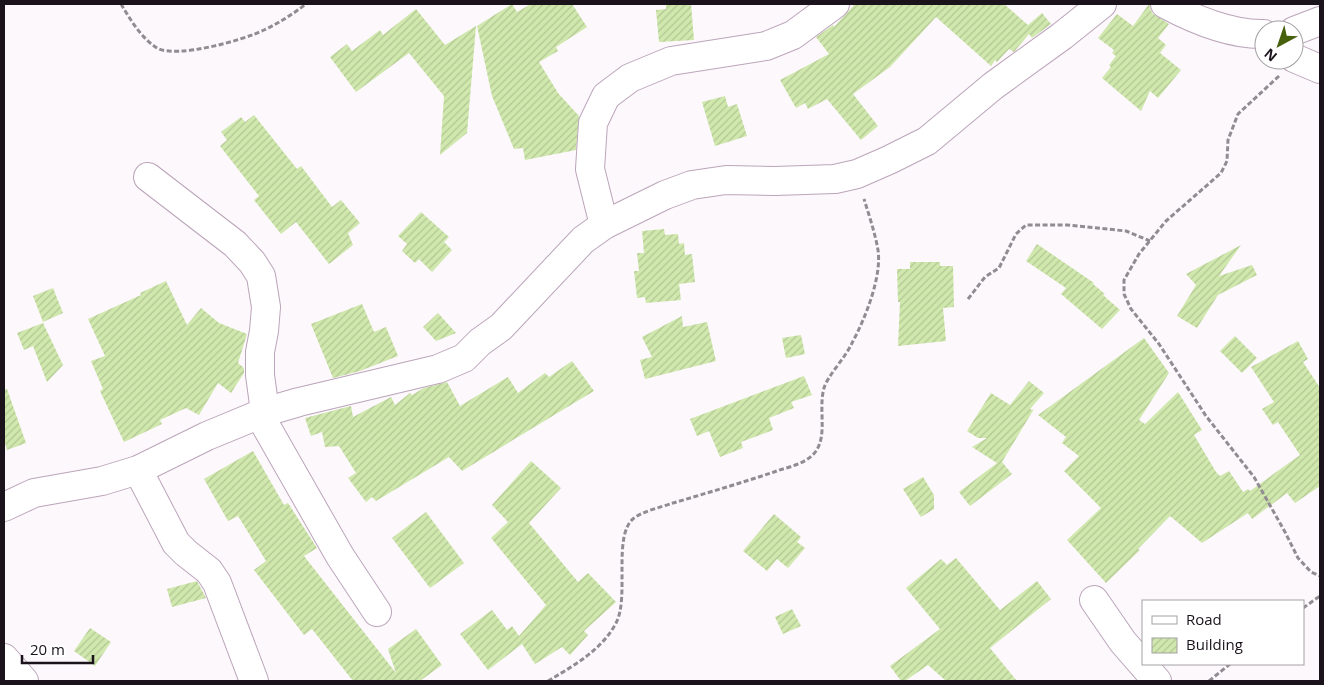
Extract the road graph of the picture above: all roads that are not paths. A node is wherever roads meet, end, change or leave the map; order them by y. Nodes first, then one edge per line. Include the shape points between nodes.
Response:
1 (835, 4) edge
2 (1102, 4) edge
3 (1165, 4) edge
4 (1320, 21) edge
5 (1304, 27) edge
6 (1254, 36) edge
7 (148, 177) dead end
8 (604, 225) junction
9 (262, 413) junction
10 (138, 470) junction
11 (4, 506) edge
12 (1094, 600) dead end
13 (377, 612) dead end
14 (4, 658) edge
15 (1142, 663) edge
16 (1143, 665) edge
17 (24, 681) edge
18 (254, 681) edge
19 (1157, 681) edge

1 - 8 street via 793,34 766,46 671,61 630,78 606,96 592,123 590,169
2 - 8 street via 992,86 927,141 858,174 835,179 726,180 692,185
3 - 6 street via 1200,20
4 - 5 street
7 - 9 street via 235,244 261,276 266,307 260,352
8 - 9 street via 584,240 501,327 464,358 438,369
9 - 10 street
9 - 13 street via 340,556
10 - 11 street via 102,481 34,493
10 - 18 street via 176,543 217,582
12 - 15 street
14 - 17 street
16 - 19 street

